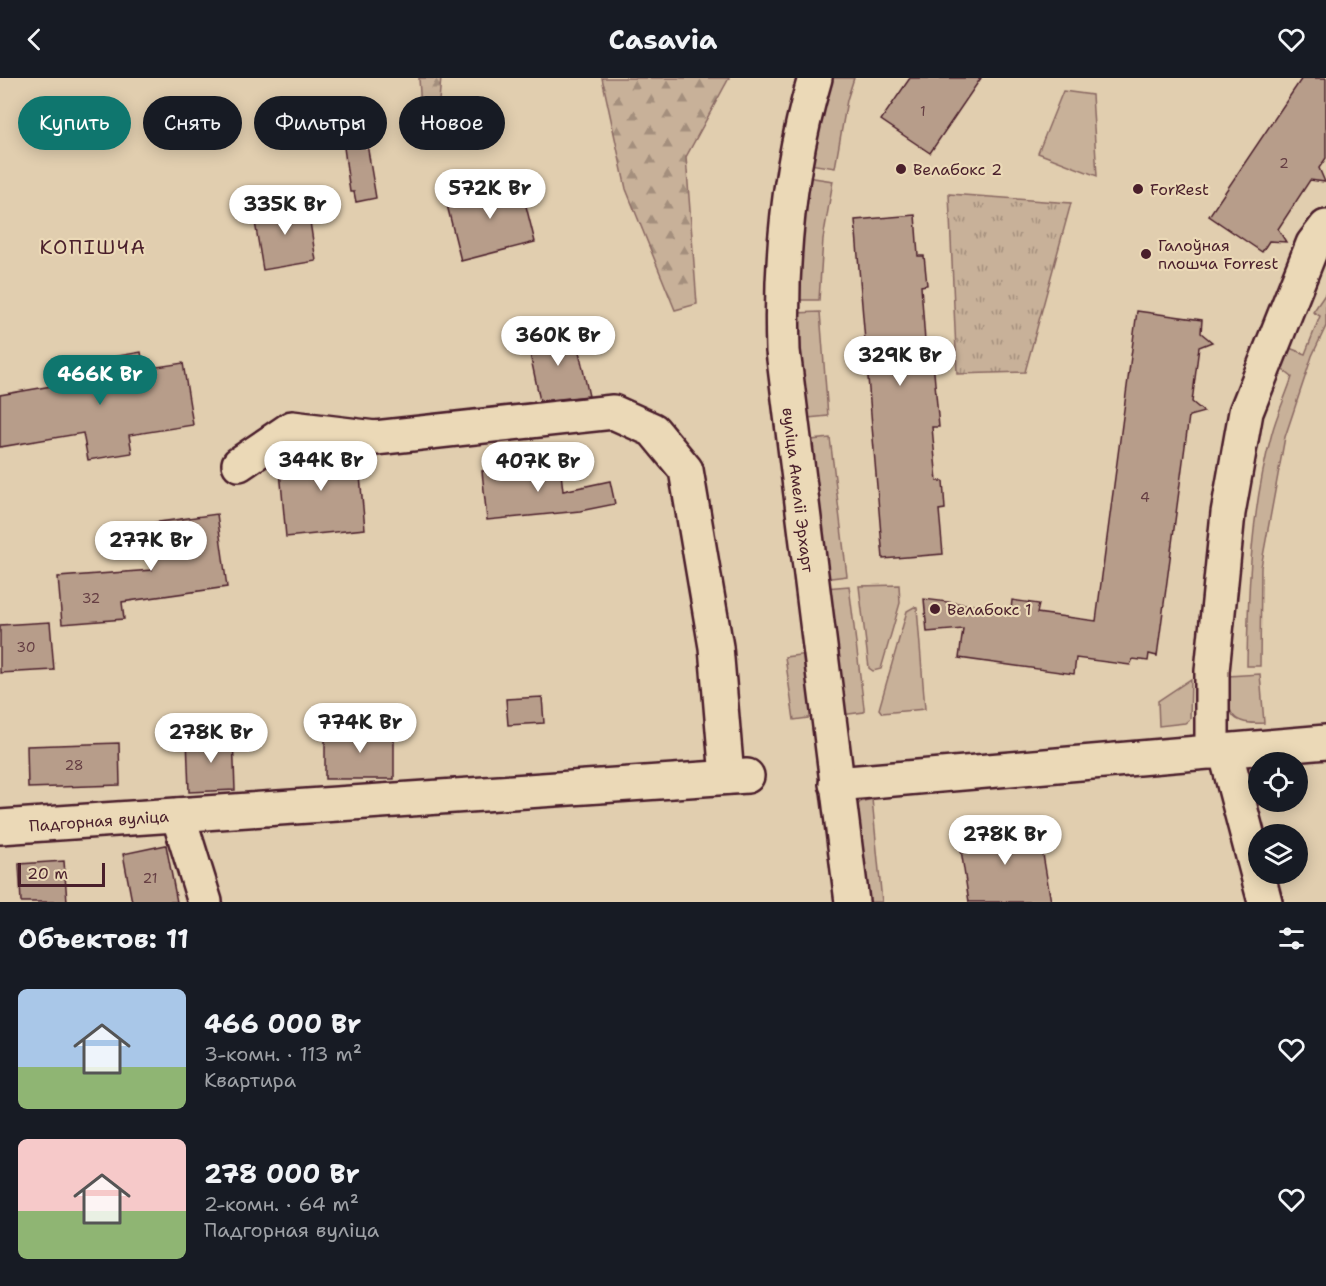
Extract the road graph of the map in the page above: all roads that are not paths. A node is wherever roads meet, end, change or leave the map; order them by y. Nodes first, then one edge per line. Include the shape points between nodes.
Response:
1 (815, 78) edge
2 (1326, 227) edge
3 (239, 464) dead end
4 (1326, 742) edge
5 (1219, 751) junction
6 (836, 784) junction
7 (178, 815) junction
8 (0, 827) edge
9 (205, 902) edge
10 (852, 902) edge
11 (1265, 902) edge

1 - 6 street, вуліца Амеліі Эрхарт via 795,170 783,259 783,351
2 - 5 street via 1313,244 1246,412 1228,513 1212,671
3 - 7 street via 292,428 375,438 614,412 653,430 686,470 738,776
4 - 5 street
5 - 6 street
5 - 11 street
6 - 10 street, вуліца Амеліі Эрхарт
7 - 8 street, Падгорная вуліца
7 - 9 street, Падгорная вуліца

